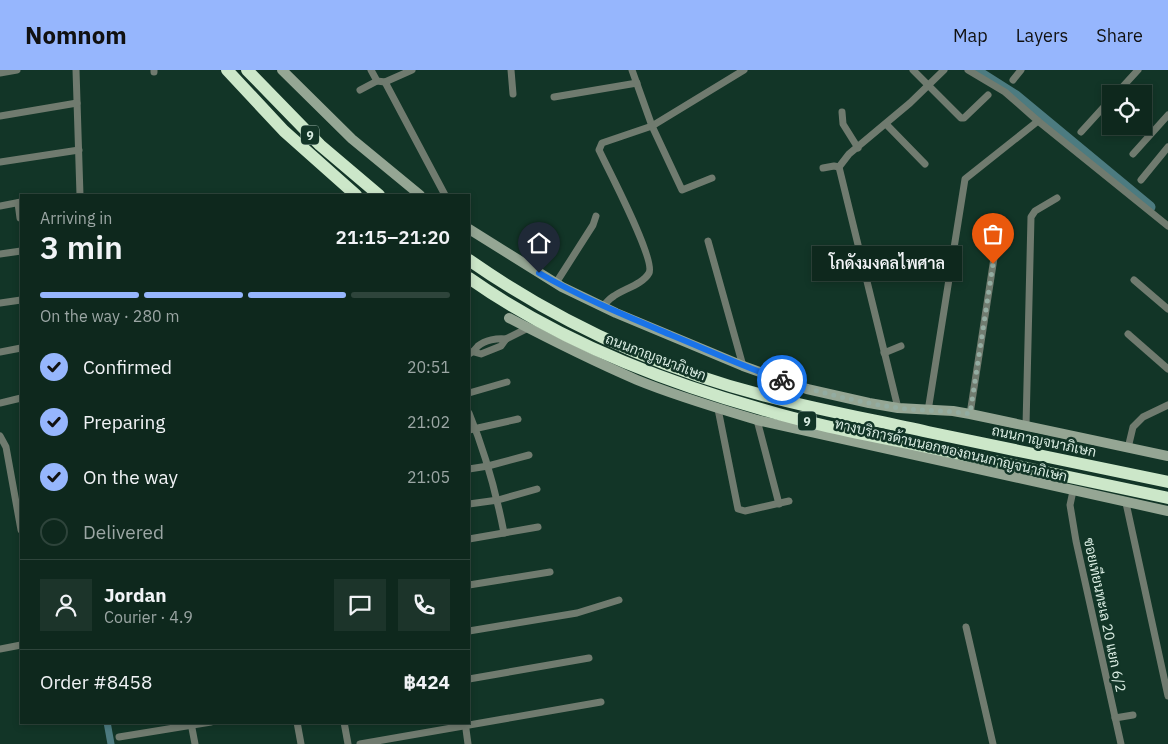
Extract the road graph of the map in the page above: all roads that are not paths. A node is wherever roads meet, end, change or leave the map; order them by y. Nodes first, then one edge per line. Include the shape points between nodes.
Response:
1 (17, 70) edge
2 (76, 70) edge
3 (221, 70) edge
4 (227, 70) edge
5 (247, 70) edge
6 (254, 70) edge
7 (282, 70) edge
8 (371, 70) edge
9 (412, 70) edge
10 (512, 70) edge
11 (632, 70) edge
12 (744, 70) edge
13 (913, 70) edge
14 (944, 70) edge
15 (968, 70) edge
16 (1021, 70) edge
17 (1138, 70) edge
18 (0, 73) edge
19 (1013, 80) dead end
20 (377, 81) junction
21 (385, 82) junction
22 (636, 83) junction
23 (1124, 85) edge
24 (929, 86) junction
25 (360, 90) dead end
26 (512, 94) dead end
27 (988, 95) dead end
28 (554, 97) dead end
29 (77, 103) junction
30 (260, 106) junction
31 (1102, 109) edge
32 (842, 112) dead end
33 (1168, 115) edge
34 (0, 116) edge
35 (293, 118) junction
36 (1038, 120) junction
37 (886, 124) junction
38 (652, 126) junction
39 (1081, 132) dead end
40 (1168, 147) edge
41 (858, 148) junction
42 (79, 150) junction
43 (1133, 154) dead end
44 (0, 162) edge
45 (925, 164) dead end
46 (839, 166) junction
47 (823, 168) dead end
48 (712, 178) dead end
49 (1141, 180) dead end
50 (682, 190) junction
51 (78, 194) edge
52 (355, 194) edge
53 (378, 194) edge
54 (419, 194) edge
55 (444, 194) edge
56 (674, 194) dead end
57 (1057, 198) dead end
58 (20, 203) edge
59 (0, 206) edge
60 (596, 216) dead end
61 (20, 218) edge
62 (1168, 226) edge
63 (470, 230) edge
64 (708, 241) dead end
65 (996, 245) dead end
66 (20, 251) edge
67 (0, 254) edge
68 (470, 261) edge
69 (470, 279) edge
70 (1134, 280) dead end
71 (556, 282) junction
72 (20, 300) edge
73 (0, 303) edge
74 (603, 306) junction
75 (1168, 309) edge
76 (509, 318) dead end
77 (528, 328) junction
78 (1128, 334) dead end
79 (901, 346) dead end
80 (20, 348) edge
81 (0, 352) edge
82 (884, 352) junction
83 (471, 353) edge
84 (743, 366) junction
85 (1168, 369) edge
86 (506, 382) dead end
87 (470, 393) edge
88 (20, 398) edge
89 (0, 403) edge
90 (1168, 405) edge
91 (898, 408) junction
92 (718, 409) junction
93 (928, 410) junction
94 (970, 414) junction
95 (518, 419) dead end
96 (757, 420) junction
97 (1026, 426) junction
98 (472, 430) edge
99 (0, 436) edge
100 (1128, 448) junction
101 (529, 455) dead end
102 (1168, 456) edge
103 (488, 466) junction
104 (470, 469) edge
105 (1168, 482) edge
106 (537, 489) dead end
107 (1073, 491) junction
108 (1168, 498) edge
109 (498, 500) junction
110 (789, 501) dead end
111 (1126, 503) junction
112 (470, 504) edge
113 (779, 504) junction
114 (1168, 511) edge
115 (20, 524) edge
116 (538, 528) dead end
117 (504, 533) junction
118 (470, 539) edge
119 (550, 572) dead end
120 (470, 585) edge
121 (619, 600) dead end
122 (966, 626) dead end
123 (470, 631) edge
124 (20, 645) edge
125 (0, 649) edge
126 (589, 658) dead end
127 (470, 679) edge
128 (1168, 696) edge
129 (601, 702) dead end
130 (1133, 715) dead end
131 (1115, 718) junction
132 (470, 723) edge
133 (192, 724) edge
134 (297, 724) edge
135 (344, 724) edge
136 (465, 724) edge
137 (119, 737) dead end
138 (195, 744) edge
139 (301, 744) edge
140 (348, 744) edge
141 (360, 744) edge
142 (468, 744) edge
143 (993, 744) edge
144 (1121, 744) edge

1 - 18 street
2 - 29 street
3 - 30 highway
4 - 30 highway, 9
5 - 35 highway, 9
6 - 35 highway
7 - 54 main road via 352,139
8 - 20 street
9 - 21 street
10 - 26 street
11 - 22 street
12 - 38 street
13 - 24 street
14 - 24 street
15 - 36 street via 1005,92
16 - 19 street
17 - 23 street
20 - 21 street
20 - 25 street
21 - 55 street
22 - 28 street
22 - 38 street
24 - 27 street via 961,118
24 - 37 street
29 - 34 street
29 - 42 street
30 - 52 highway, 9 via 311,157
31 - 39 street
32 - 41 street via 843,124
33 - 43 street
35 - 53 highway, 9
36 - 62 street
36 - 93 street via 965,179
37 - 41 street
37 - 45 street
38 - 50 street
38 - 74 street via 602,143 599,147 637,228 651,268 648,275
40 - 49 street
41 - 46 street
42 - 44 street
42 - 51 street
46 - 47 street
46 - 82 street
48 - 50 street
50 - 56 street
57 - 97 street via 1031,217
58 - 59 street
58 - 61 street
60 - 71 street
63 - 71 main road
64 - 84 street
65 - 94 street
66 - 67 street
68 - 105 highway, ถนนกาญจนาภิเษก / 9 via 568,321 691,373 765,396
69 - 108 highway, ถนนกาญจนาภิเษก / 9 via 499,299 564,335 696,390 840,428
70 - 75 street
71 - 74 main road
72 - 73 street
74 - 84 main road
76 - 77 main road, ทางบริการด้านนอกของถนนกาญจนาภิเษก
77 - 83 street via 506,339 488,341
77 - 92 main road, ทางบริการด้านนอกของถนนกาญจนาภิเษก via 638,380
78 - 85 street
79 - 82 street
80 - 81 street
82 - 91 street
84 - 91 main road via 807,389
86 - 87 street
88 - 89 street
90 - 100 street via 1143,416 1133,427
91 - 93 main road
92 - 96 main road, ทางบริการด้านนอกของถนนกาญจนาภิเษก
92 - 113 street via 738,509 745,512
93 - 94 main road
94 - 97 main road
95 - 98 street
96 - 107 main road, ทางบริการด้านนอกของถนนกาญจนาภิเษก
96 - 113 street
97 - 100 main road
98 - 103 street
99 - 115 street via 6,447
100 - 102 main road
101 - 103 street
103 - 104 street
103 - 109 street
106 - 109 street
107 - 111 main road, ทางบริการด้านนอกของถนนกาญจนาภิเษก
107 - 131 street, ซอยเทียนทะเล 20 แยก 6/2 via 1070,506 1076,541
109 - 112 street
109 - 117 street
110 - 113 street
111 - 114 main road, ทางบริการด้านนอกของถนนกาญจนาภิเษก
111 - 128 street
116 - 117 street
117 - 118 street
119 - 120 street
121 - 123 street via 577,613
122 - 143 street
124 - 125 street
126 - 127 street
129 - 132 street
130 - 131 street
131 - 144 street, ซอยเทียนทะเล 20 แยก 6/2
133 - 137 street
133 - 138 street
134 - 139 street
135 - 140 street
136 - 141 street
136 - 142 street

